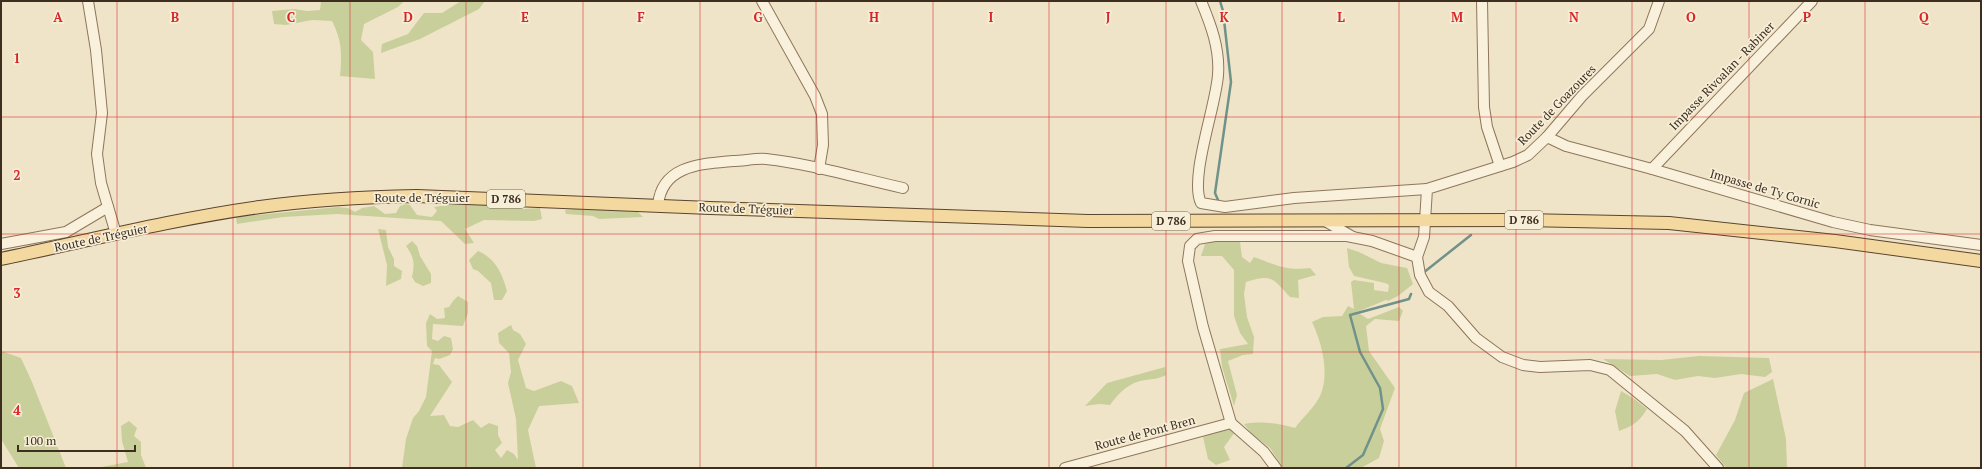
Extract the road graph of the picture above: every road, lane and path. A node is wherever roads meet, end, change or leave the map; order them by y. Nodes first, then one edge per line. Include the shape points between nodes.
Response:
1 (88, 1) edge
2 (762, 1) edge
3 (1201, 1) edge
4 (1482, 1) edge
5 (1659, 1) edge
6 (1812, 1) edge
7 (1546, 137) junction
8 (1500, 166) junction
9 (818, 169) junction
10 (1652, 169) junction
11 (903, 188) dead end
12 (1427, 189) junction
13 (658, 205) junction
14 (108, 207) junction
15 (1325, 221) junction
16 (1425, 222) junction
17 (116, 234) junction
18 (1355, 238) junction
19 (1, 244) edge
20 (1981, 245) edge
21 (1417, 257) junction
22 (1, 259) edge
23 (1981, 261) edge
24 (1231, 423) junction
25 (1065, 468) edge
26 (1276, 468) edge
27 (1718, 468) edge

1 - 14 street via 102,113 97,154
2 - 9 street via 815,96 822,114 823,145
3 - 12 street, Route de Goazoures via 1217,48 1218,74 1198,184 1201,204 1225,207 1294,198
4 - 8 street via 1484,107 1487,127
5 - 7 street, Route de Goazoures via 1649,29 1582,96
6 - 10 street, Impasse Rivoalan - Rabiner
7 - 8 street, Route de Goazoures via 1522,159
7 - 10 street, Impasse de Ty Cornic via 1566,146
8 - 12 street, Route de Goazoures
9 - 11 street
9 - 13 street via 765,159 694,166 676,173 664,185
10 - 20 street, Impasse de Ty Cornic via 1832,222 1870,230
12 - 16 street
13 - 15 main road, Route de Tréguier / D 786 via 1088,221
13 - 17 main road, Route de Tréguier / D 786 via 417,196 376,197 260,207
14 - 17 street
14 - 19 street via 66,232
15 - 16 main road, D 786
15 - 18 street
16 - 21 street via 1424,237
16 - 23 main road, D 786 via 1669,223 1835,241
17 - 22 main road, Route de Tréguier / D 786
18 - 21 street via 1372,241
18 - 24 street via 1215,236 1198,239 1190,246 1188,260 1203,327
21 - 27 street via 1426,289 1448,306 1476,338 1493,352 1513,362 1531,366 1590,365 1610,370 1685,431
24 - 25 street, Route de Pont Bren
24 - 26 street via 1264,452

